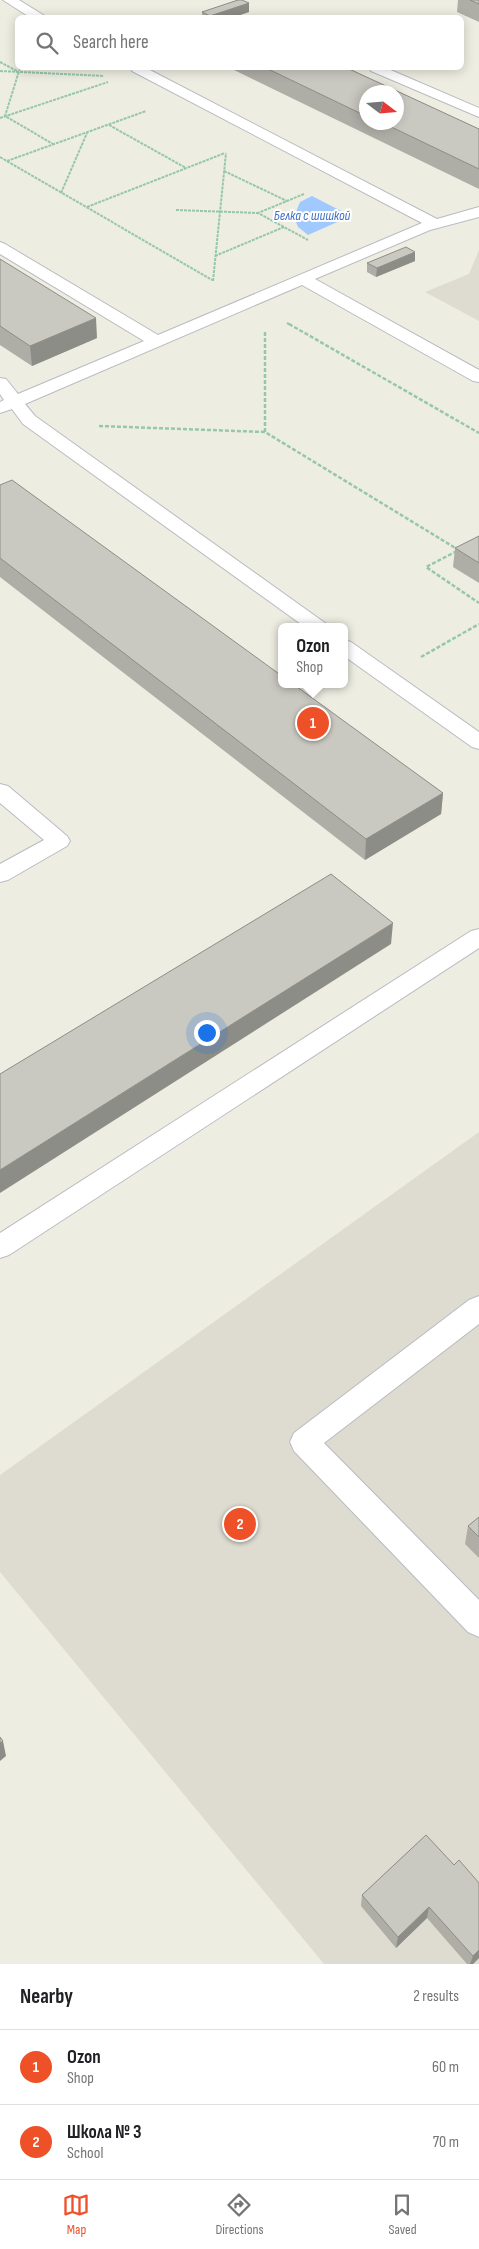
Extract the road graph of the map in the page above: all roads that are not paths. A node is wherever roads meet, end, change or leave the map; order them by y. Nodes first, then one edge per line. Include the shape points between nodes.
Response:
1 (9, 0) edge
2 (36, 15) edge
3 (141, 70) edge
4 (381, 70) edge
5 (479, 113) edge
6 (479, 212) edge
7 (435, 224) junction
8 (0, 246) edge
9 (303, 279) junction
10 (156, 341) junction
11 (479, 377) edge
12 (0, 383) edge
13 (8, 404) edge
14 (312, 623) edge
15 (348, 649) edge
16 (479, 742) edge
17 (0, 790) edge
18 (0, 874) edge
19 (479, 937) edge
20 (0, 1247) edge
21 (479, 1308) edge
22 (479, 1622) edge

1 - 2 lane
3 - 7 lane
4 - 5 lane
6 - 7 lane
7 - 9 lane
8 - 10 lane
9 - 10 lane
9 - 11 lane
10 - 13 lane
12 - 13 lane
13 - 14 lane
15 - 16 lane
17 - 18 lane via 58,841
19 - 20 lane
21 - 22 lane via 304,1442

